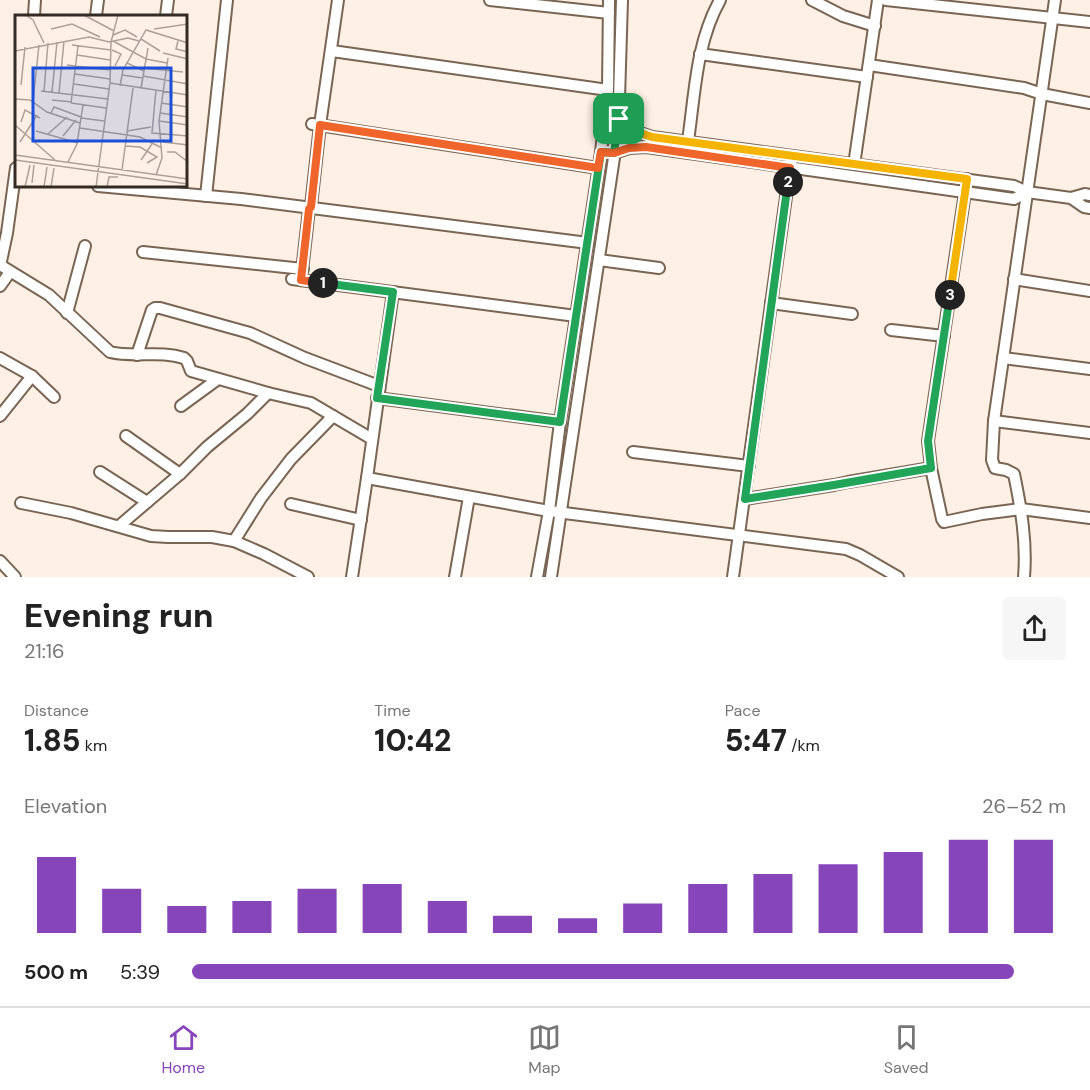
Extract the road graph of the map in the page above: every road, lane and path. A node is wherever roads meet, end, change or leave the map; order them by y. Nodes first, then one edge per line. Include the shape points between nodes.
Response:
1 (35, 0) edge
2 (98, 0) edge
3 (168, 0) edge
4 (227, 0) edge
5 (338, 0) edge
6 (490, 0) edge
7 (609, 0) edge
8 (622, 0) edge
9 (720, 0) edge
10 (812, 0) edge
11 (879, 0) edge
12 (886, 0) edge
13 (1055, 0) edge
14 (609, 14) junction
15 (34, 15) edge
16 (96, 15) edge
17 (166, 15) edge
18 (1053, 18) junction
19 (1090, 22) edge
20 (875, 26) junction
21 (332, 51) junction
22 (700, 54) junction
23 (869, 65) junction
24 (867, 77) junction
25 (608, 90) junction
26 (1041, 94) junction
27 (1090, 103) edge
28 (605, 117) junction
29 (619, 119) junction
30 (316, 124) junction
31 (688, 141) junction
32 (601, 152) junction
33 (614, 153) junction
34 (791, 156) junction
35 (854, 165) junction
36 (598, 168) junction
37 (790, 168) junction
38 (15, 176) edge
39 (967, 179) junction
40 (148, 188) edge
41 (1027, 192) junction
42 (965, 193) junction
43 (1090, 195) edge
44 (206, 196) junction
45 (1071, 198) junction
46 (1090, 208) edge
47 (309, 209) junction
48 (588, 243) junction
49 (85, 246) dead end
50 (143, 252) dead end
51 (599, 260) junction
52 (3, 268) edge
53 (659, 268) dead end
54 (299, 276) junction
55 (1014, 279) junction
56 (0, 286) edge
57 (1090, 291) edge
58 (393, 292) junction
59 (771, 303) junction
60 (67, 313) junction
61 (852, 314) dead end
62 (576, 316) junction
63 (891, 330) dead end
64 (944, 336) junction
65 (137, 354) junction
66 (0, 358) edge
67 (1003, 358) junction
68 (1090, 369) edge
69 (32, 376) junction
70 (218, 379) junction
71 (379, 386) junction
72 (268, 393) junction
73 (54, 397) dead end
74 (377, 398) junction
75 (181, 406) dead end
76 (0, 416) edge
77 (333, 416) junction
78 (994, 421) junction
79 (560, 422) junction
80 (1090, 433) edge
81 (126, 436) dead end
82 (372, 439) junction
83 (633, 452) dead end
84 (749, 466) junction
85 (931, 468) junction
86 (100, 472) dead end
87 (180, 474) junction
88 (368, 478) junction
89 (469, 497) junction
90 (745, 499) junction
91 (147, 502) junction
92 (21, 503) dead end
93 (291, 504) dead end
94 (1021, 509) junction
95 (549, 511) junction
96 (561, 512) junction
97 (1090, 518) edge
98 (361, 520) junction
99 (118, 526) junction
100 (740, 534) junction
101 (234, 541) junction
102 (0, 561) edge
103 (15, 577) edge
104 (308, 577) edge
105 (351, 577) edge
106 (455, 577) edge
107 (537, 577) edge
108 (551, 577) edge
109 (733, 577) edge
110 (898, 577) edge
111 (1024, 577) edge

1 - 15 street
2 - 16 street
3 - 17 street
4 - 44 street
5 - 21 street
6 - 14 street
7 - 14 street
8 - 29 street
9 - 22 street
10 - 20 street
11 - 20 street
12 - 18 street
13 - 18 street
14 - 25 street
18 - 19 street
18 - 26 street
20 - 23 street
21 - 25 street
21 - 30 street
22 - 24 street
22 - 31 street
23 - 24 street
23 - 26 street via 1024,88
24 - 35 street
25 - 28 street
26 - 27 street
26 - 41 street
28 - 29 street
28 - 32 street
29 - 31 street via 635,132
29 - 33 street
30 - 36 street
30 - 47 street
31 - 34 street
32 - 33 street
32 - 36 street
33 - 37 street via 646,147
33 - 51 street
34 - 35 street
34 - 37 street
35 - 39 street
36 - 48 street
37 - 42 street
37 - 59 street
38 - 52 street
39 - 41 street via 1014,186
39 - 42 street
40 - 44 street
41 - 42 street via 1014,199
41 - 45 street
41 - 55 street
42 - 64 street
43 - 45 street
44 - 47 street
45 - 46 street
47 - 48 street
47 - 54 street
48 - 62 street
49 - 60 street
50 - 54 street
51 - 53 street
51 - 96 street
52 - 56 street
52 - 60 street via 49,295
54 - 58 street
55 - 57 street
55 - 67 street
58 - 62 street
58 - 71 street
59 - 61 street
59 - 84 street
60 - 65 street via 110,352
62 - 79 street
63 - 64 street
64 - 85 street via 928,441
65 - 70 street via 179,356 187,361 191,371
65 - 71 street via 152,310 160,308 250,333
66 - 69 street
67 - 68 street
67 - 78 street
69 - 73 street
69 - 76 street
70 - 72 street
70 - 75 street
71 - 74 street
72 - 77 street via 311,403
72 - 87 street
74 - 79 street
74 - 82 street
77 - 82 street
77 - 101 street via 291,459
78 - 80 street
78 - 94 street via 992,460 995,468 1014,474
79 - 95 street
81 - 87 street
82 - 88 street
83 - 84 street
84 - 90 street
85 - 90 street
85 - 94 street via 944,522
86 - 91 street
87 - 91 street
88 - 89 street
88 - 98 street
89 - 95 street
89 - 106 street
90 - 100 street
91 - 99 street
92 - 99 street
93 - 98 street
94 - 97 street
94 - 111 street
95 - 96 street
95 - 107 street
96 - 100 street
96 - 108 street
98 - 105 street
99 - 101 street via 151,536
100 - 109 street
100 - 110 street via 846,549
101 - 104 street
102 - 103 street

